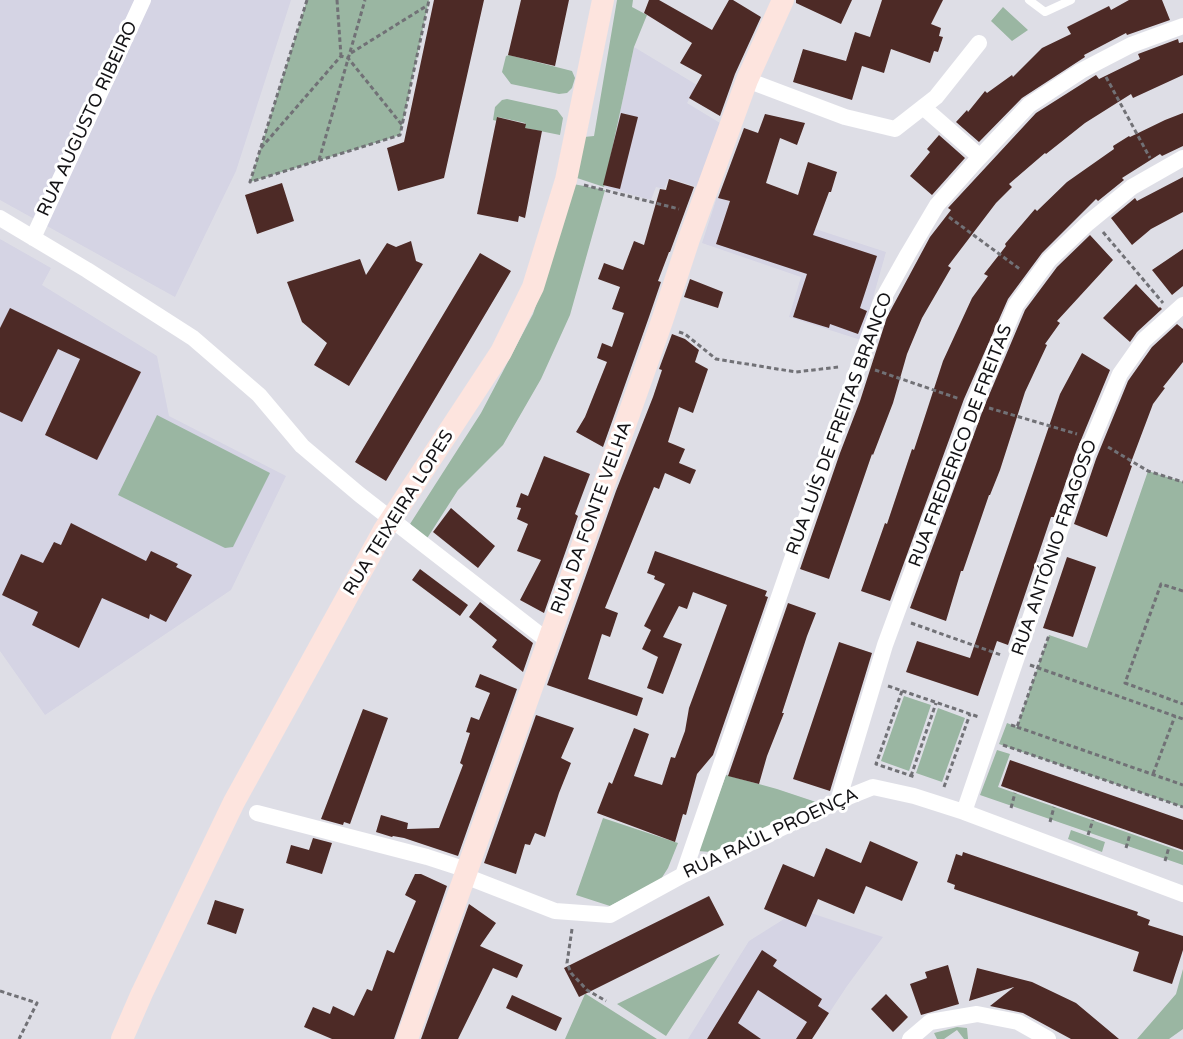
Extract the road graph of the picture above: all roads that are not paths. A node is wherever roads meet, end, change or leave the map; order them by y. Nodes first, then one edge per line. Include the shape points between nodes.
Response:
1 (143, 0) edge
2 (603, 0) edge
3 (783, 0) edge
4 (1029, 0) edge
5 (1071, 0) edge
6 (1183, 26) edge
7 (979, 43) dead end
8 (747, 80) junction
9 (923, 107) junction
10 (980, 157) junction
11 (1183, 158) edge
12 (0, 218) edge
13 (33, 238) junction
14 (1177, 309) edge
15 (391, 519) junction
16 (548, 641) junction
17 (838, 801) junction
18 (964, 812) junction
19 (257, 813) dead end
20 (466, 873) junction
21 (683, 876) junction
22 (1183, 894) edge
23 (1045, 1038) edge
24 (122, 1039) edge
25 (407, 1039) edge
26 (910, 1039) edge

1 - 13 street, RUA AUGUSTO RIBEIRO
2 - 15 street, RUA TEIXEIRA LOPES via 566,180 533,286 501,352
3 - 8 street, RUA DA FONTE VELHA
4 - 5 lane via 1045,12
6 - 10 street, RUA LUÍS DE FREITAS BRANCO via 1131,45 1081,71 1029,105
7 - 9 street via 936,97
8 - 9 street via 845,117 895,129
8 - 16 street, RUA DA FONTE VELHA
9 - 10 street
10 - 21 street, RUA LUÍS DE FREITAS BRANCO via 936,208 880,304
11 - 17 street, RUA FREDERICO DE FREITAS via 1132,187 1092,219 1049,260 1016,305 974,403 896,618
12 - 13 street
13 - 15 street via 193,338 259,395 302,446
14 - 18 street, RUA ANTÓNIO FRAGOSO via 1144,340 1120,374 1093,439
15 - 16 street
15 - 24 street, RUA TEIXEIRA LOPES via 234,802
16 - 20 street, RUA DA FONTE VELHA
17 - 18 street, RUA RAÚL PROENÇA via 873,787
17 - 21 street, RUA RAÚL PROENÇA
18 - 22 street, RUA RAÚL PROENÇA
19 - 20 street, RUA RAÚL PROENÇA via 427,857
20 - 21 street, RUA RAÚL PROENÇA via 555,911 610,915
20 - 25 street, RUA DA FONTE VELHA
23 - 26 street via 1018,1022 977,1014 930,1022

